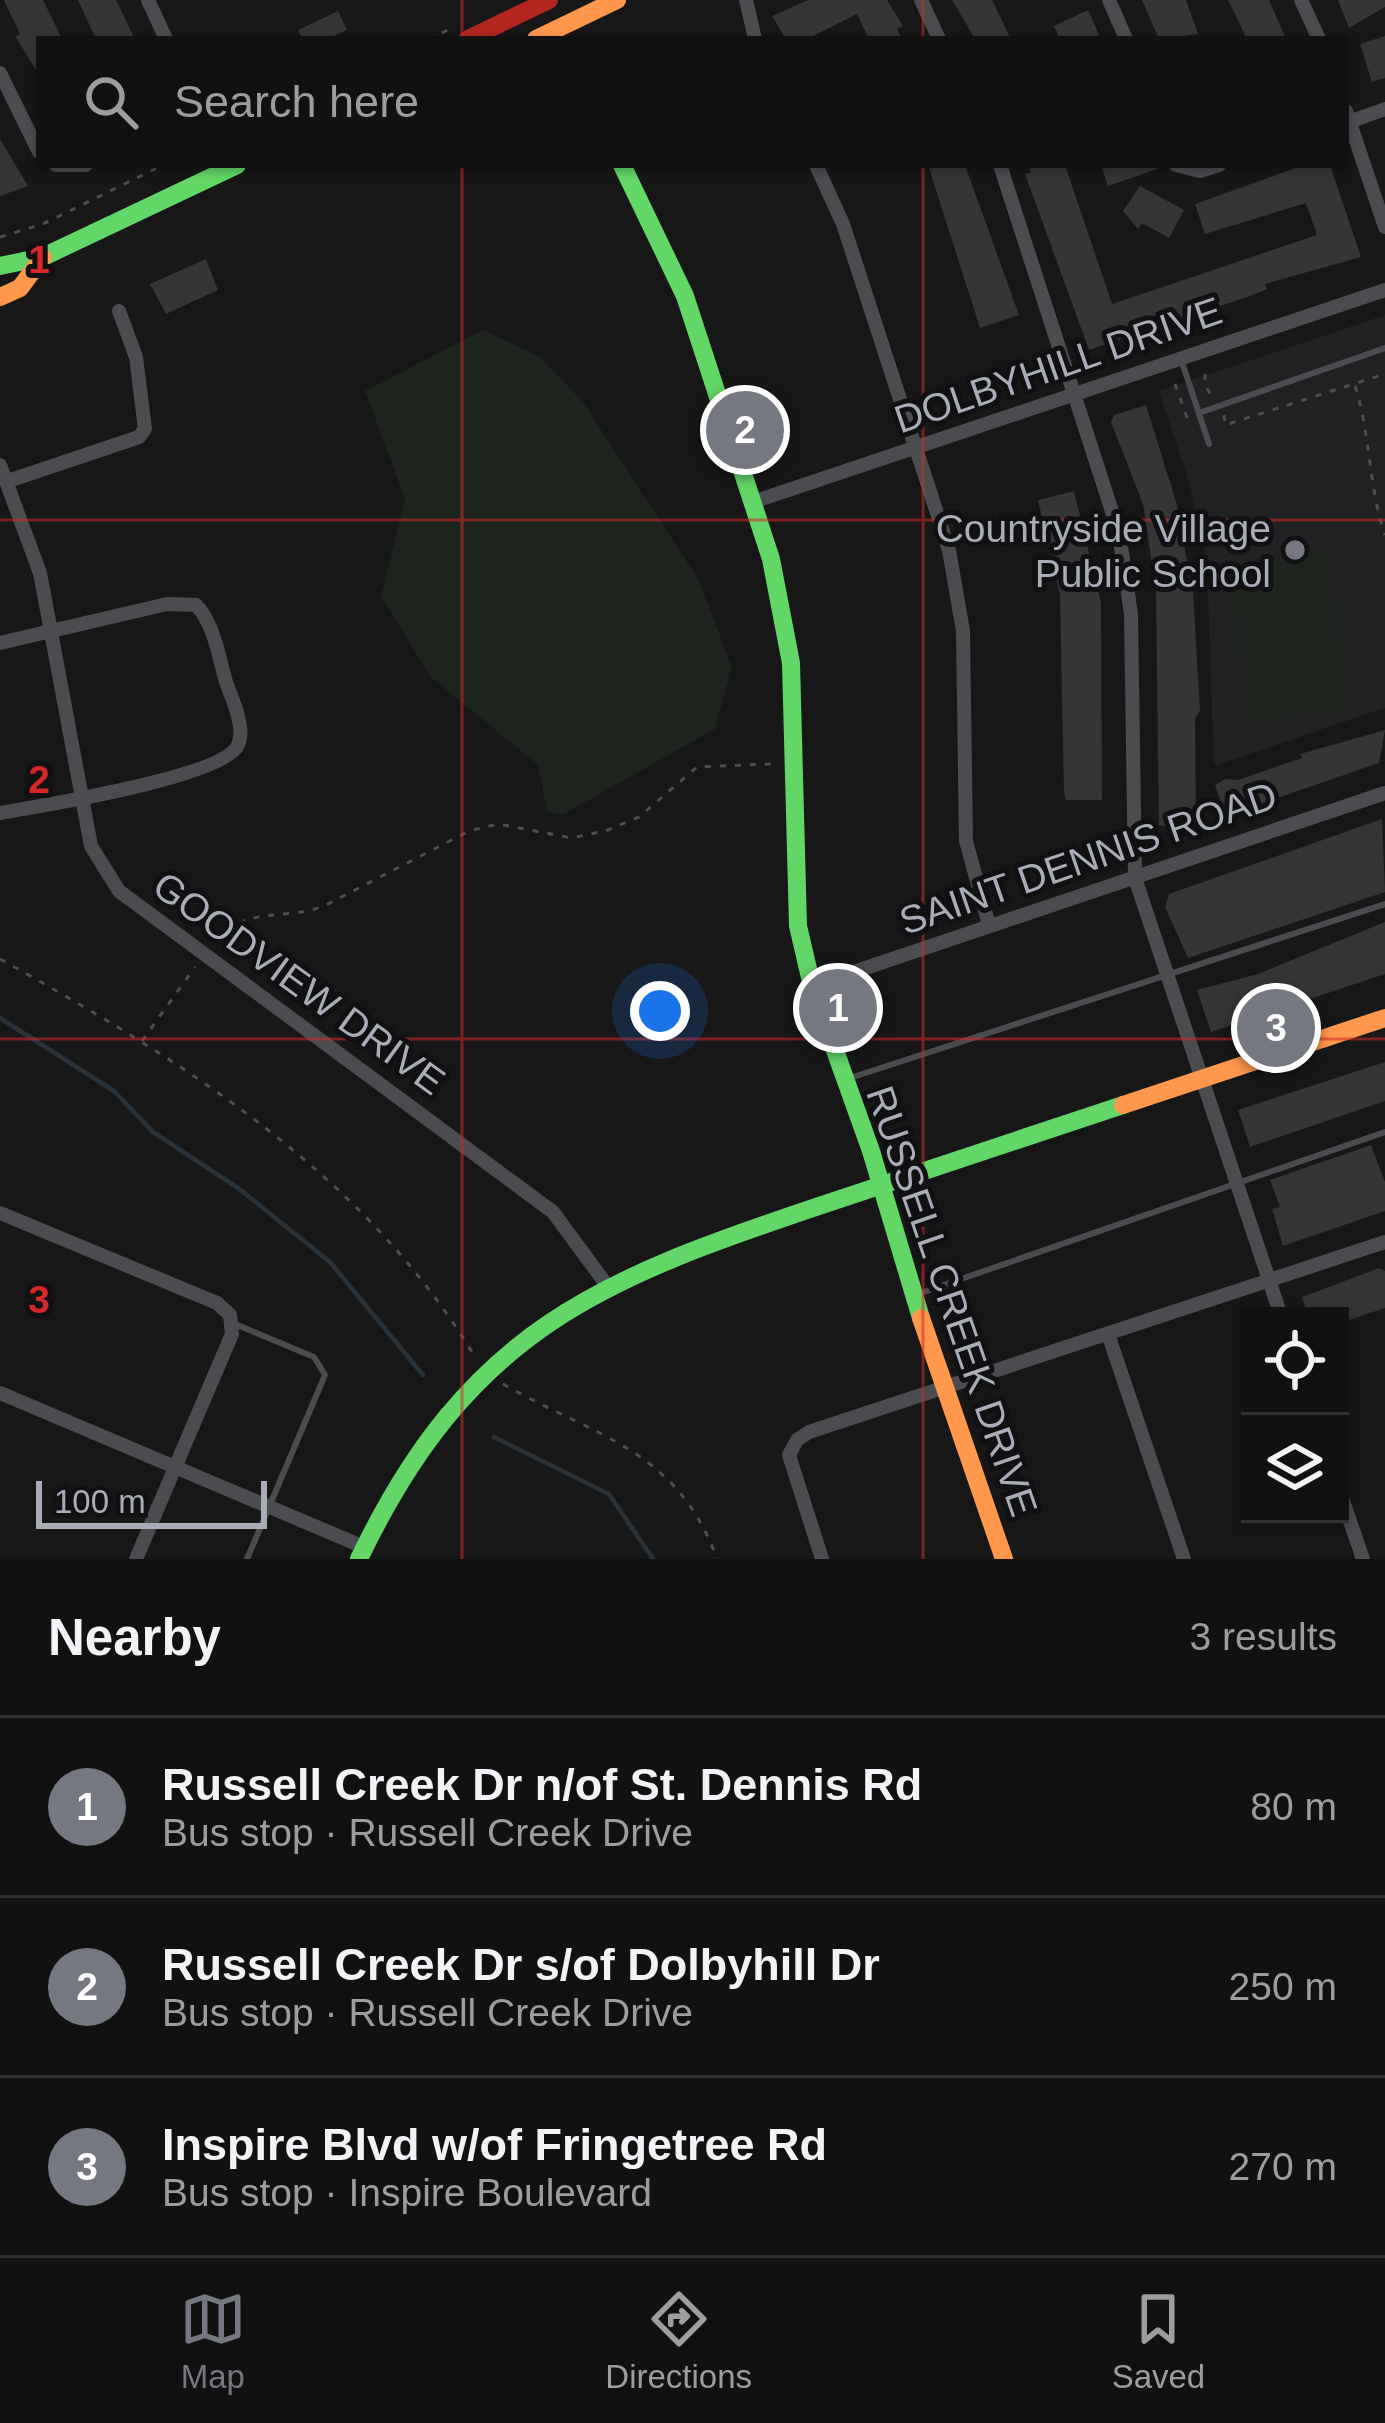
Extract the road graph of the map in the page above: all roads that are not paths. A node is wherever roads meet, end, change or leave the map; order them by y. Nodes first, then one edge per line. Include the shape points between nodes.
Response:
1 (148, 0) edge
2 (617, 0) edge
3 (746, 0) edge
4 (921, 0) edge
5 (1109, 0) edge
6 (1301, 0) edge
7 (544, 1) edge
8 (165, 36) edge
9 (474, 36) edge
10 (549, 36) edge
11 (754, 36) edge
12 (939, 36) edge
13 (1125, 36) edge
14 (1318, 36) edge
15 (0, 73) edge
16 (1385, 109) edge
17 (1349, 118) edge
18 (1349, 124) edge
19 (36, 146) edge
20 (231, 168) edge
21 (623, 168) edge
22 (817, 168) edge
23 (1001, 168) edge
24 (1385, 227) edge
25 (43, 257) junction
26 (0, 266) edge
27 (1385, 290) edge
28 (0, 297) edge
29 (119, 311) dead end
30 (1385, 348) edge
31 (1180, 359) junction
32 (1075, 394) junction
33 (1198, 413) junction
34 (1209, 444) dead end
35 (917, 447) junction
36 (0, 465) edge
37 (8, 481) junction
38 (753, 502) junction
39 (53, 634) junction
40 (0, 643) edge
41 (1385, 793) edge
42 (82, 798) junction
43 (0, 813) edge
44 (1135, 878) junction
45 (1385, 904) edge
46 (989, 925) junction
47 (1167, 975) junction
48 (812, 986) junction
49 (1385, 1018) edge
50 (1201, 1079) junction
51 (843, 1081) junction
52 (1385, 1132) edge
53 (1237, 1183) junction
54 (879, 1186) junction
55 (0, 1213) edge
56 (1385, 1242) edge
57 (1269, 1281) junction
58 (606, 1284) junction
59 (916, 1295) junction
60 (1278, 1307) edge
61 (231, 1323) junction
62 (1108, 1334) junction
63 (948, 1390) junction
64 (0, 1393) edge
65 (176, 1466) junction
66 (269, 1507) junction
67 (1349, 1518) edge
68 (362, 1553) edge
69 (136, 1559) edge
70 (247, 1559) edge
71 (822, 1559) edge
72 (1004, 1559) edge
73 (1184, 1559) edge
74 (1363, 1559) edge

1 - 8 street
2 - 10 street
3 - 11 street
4 - 12 street
5 - 13 street
6 - 14 street
7 - 9 street
7 - 10 street
15 - 19 street
16 - 17 street
18 - 24 street
20 - 25 street
21 - 38 street, RUSSELL CREEK DRIVE via 685,296
22 - 35 street
23 - 32 street
25 - 26 street
25 - 28 street via 20,288
27 - 31 street, DOLBYHILL DRIVE
29 - 37 street via 136,357 146,429
30 - 33 lane
31 - 32 street, DOLBYHILL DRIVE
31 - 33 lane
32 - 35 street, DOLBYHILL DRIVE
32 - 44 street via 1119,532 1131,614
33 - 34 lane
35 - 38 street, DOLBYHILL DRIVE
35 - 46 street via 958,597 966,841
36 - 37 street, GOODVIEW DRIVE
37 - 39 street, GOODVIEW DRIVE
38 - 48 street, RUSSELL CREEK DRIVE via 791,663 794,882
39 - 40 street
39 - 42 street, GOODVIEW DRIVE
39 - 42 street via 167,604 196,605 239,724 239,744 224,759
41 - 44 street, SAINT DENNIS ROAD
42 - 43 street
42 - 58 street, GOODVIEW DRIVE via 91,846 119,891 554,1212
44 - 46 street, SAINT DENNIS ROAD
44 - 47 street
45 - 47 lane
46 - 48 street, SAINT DENNIS ROAD
47 - 50 street
47 - 51 lane
48 - 51 street, RUSSELL CREEK DRIVE
49 - 50 street
50 - 53 street
50 - 54 street
51 - 54 street, RUSSELL CREEK DRIVE
52 - 53 lane
53 - 57 street
53 - 59 lane
54 - 58 street
54 - 59 street, RUSSELL CREEK DRIVE
55 - 61 street via 217,1303
56 - 57 street
57 - 60 street
57 - 62 street
58 - 68 street via 485,1373 392,1490
59 - 63 street, RUSSELL CREEK DRIVE
61 - 65 street
61 - 66 lane via 323,1368
62 - 63 street
62 - 73 street
63 - 71 street via 809,1432 790,1448
63 - 72 street, RUSSELL CREEK DRIVE
64 - 65 street
65 - 66 street
65 - 69 street
66 - 68 street
66 - 70 lane
67 - 74 street

